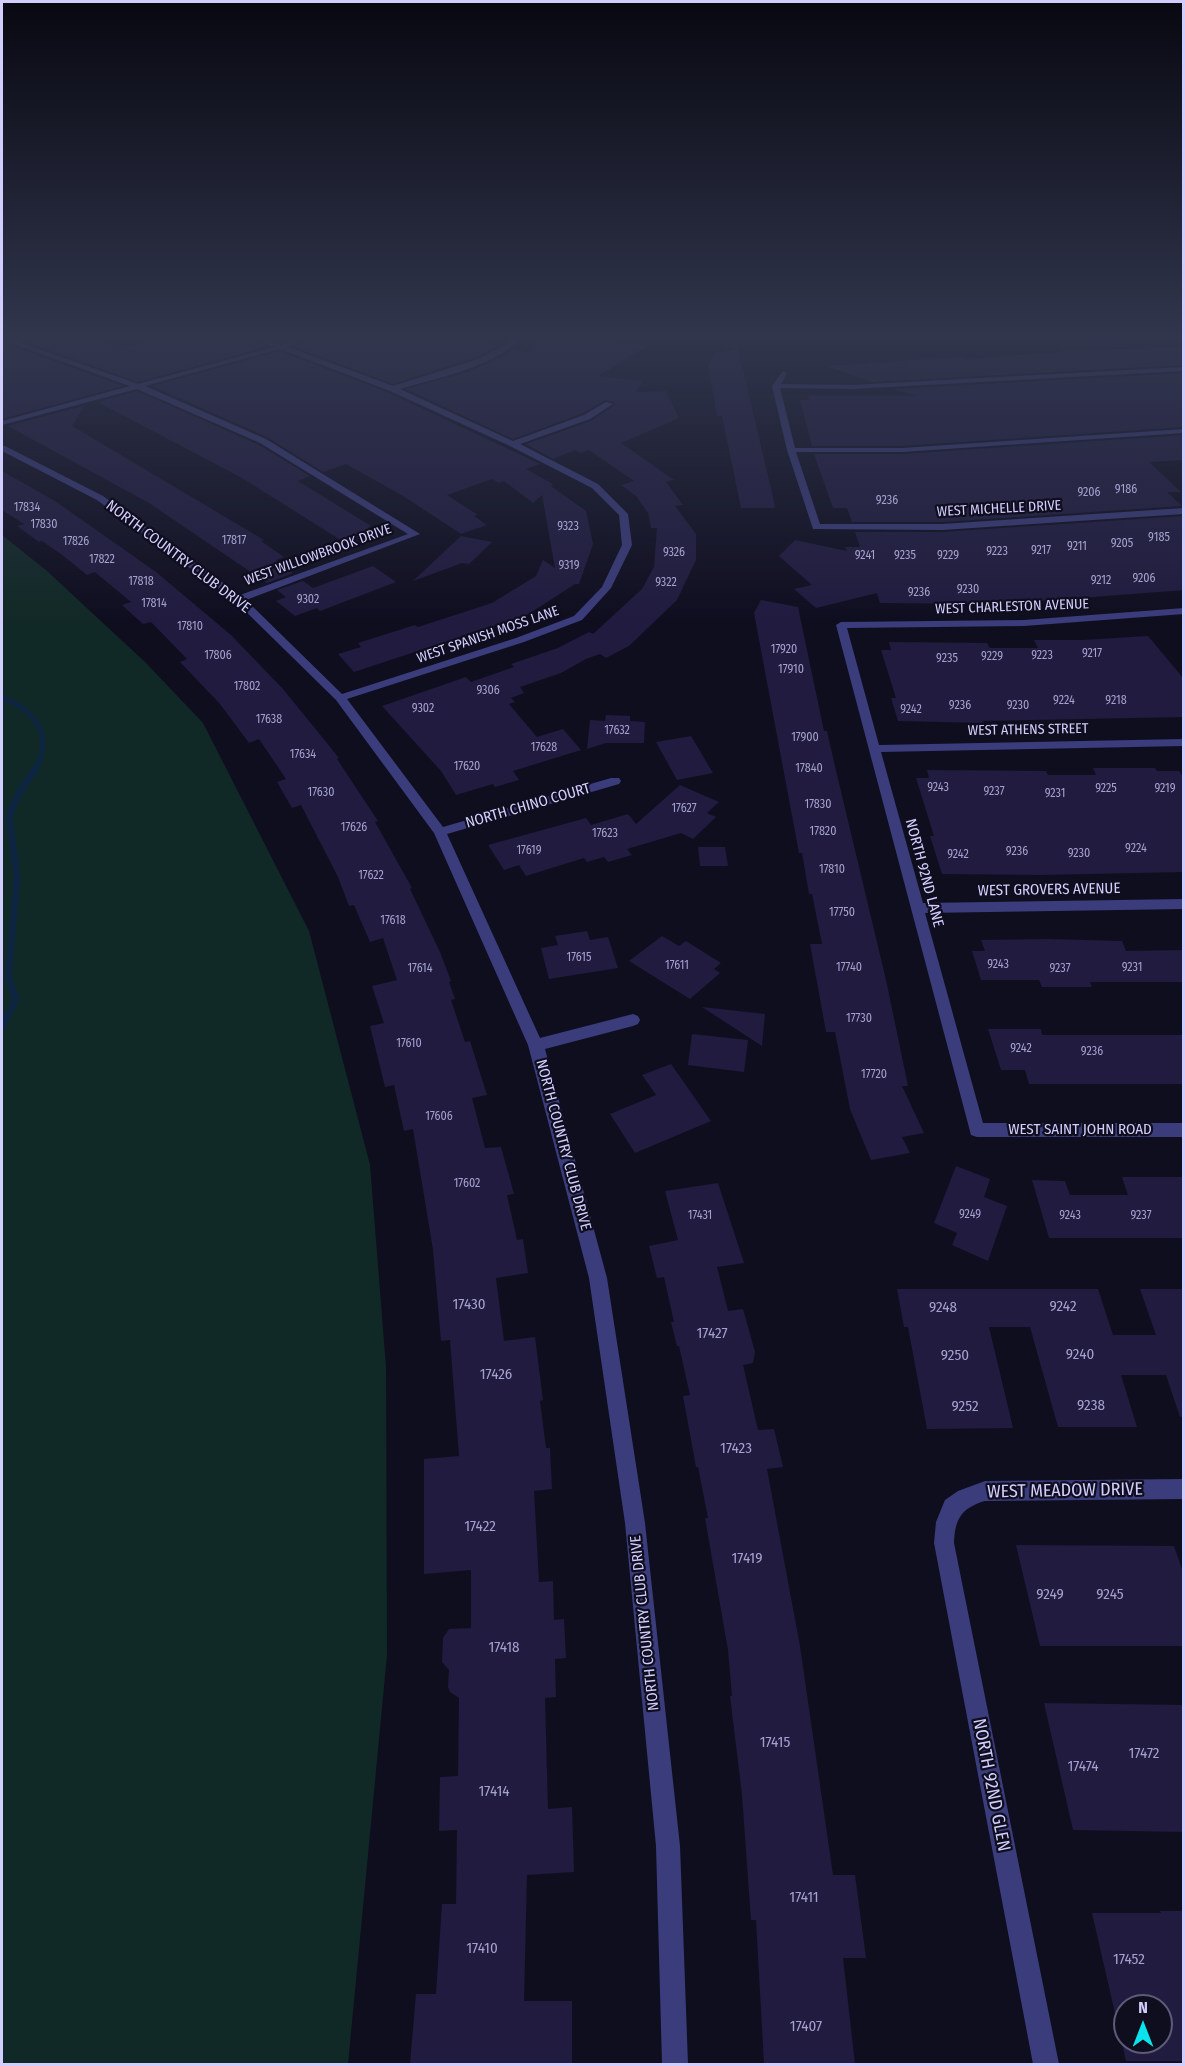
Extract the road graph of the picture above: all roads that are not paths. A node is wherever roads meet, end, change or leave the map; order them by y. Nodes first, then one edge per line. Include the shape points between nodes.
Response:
1 (241, 431) edge
2 (486, 431) edge
3 (547, 431) edge
4 (787, 431) edge
5 (1178, 431) edge
6 (513, 444) junction
7 (2, 448) edge
8 (791, 450) junction
9 (1184, 511) edge
10 (239, 599) junction
11 (1184, 611) edge
12 (841, 625) joint
13 (340, 698) junction
14 (1184, 742) edge
15 (874, 748) junction
16 (615, 781) dead end
17 (440, 832) junction
18 (1184, 904) edge
19 (916, 908) junction
20 (633, 1020) dead end
21 (536, 1045) junction
22 (977, 1130) joint
23 (1184, 1130) edge
24 (1184, 1489) edge
25 (952, 1507) joint
26 (675, 2064) edge
27 (1046, 2064) edge

1 - 10 street, WEST WILLOWBROOK DRIVE via 415,534
2 - 6 street, WEST SPANISH MOSS LANE
3 - 6 street
4 - 8 street
5 - 8 street via 902,450
6 - 13 street, WEST SPANISH MOSS LANE via 595,486 623,514 627,545 606,588 578,618
7 - 10 street, NORTH COUNTRY CLUB DRIVE via 100,498
8 - 9 street, WEST MICHELLE DRIVE via 816,527 942,527
10 - 13 street, NORTH COUNTRY CLUB DRIVE
11 - 12 street, WEST CHARLESTON AVENUE via 1024,623
12 - 15 street, NORTH 92ND LANE
13 - 17 street, NORTH COUNTRY CLUB DRIVE
14 - 15 street, WEST ATHENS STREET
15 - 19 street, NORTH 92ND LANE
16 - 17 street, NORTH CHINO COURT
17 - 21 street, NORTH COUNTRY CLUB DRIVE
18 - 19 street, WEST GROVERS AVENUE
19 - 22 street, NORTH 92ND LANE
20 - 21 street
21 - 26 street, NORTH COUNTRY CLUB DRIVE via 598,1278 634,1523 668,1846
22 - 23 street, WEST SAINT JOHN ROAD
24 - 25 street, WEST MEADOW DRIVE via 985,1491 965,1496
25 - 27 street, NORTH 92ND GLEN via 944,1523 944,1543

